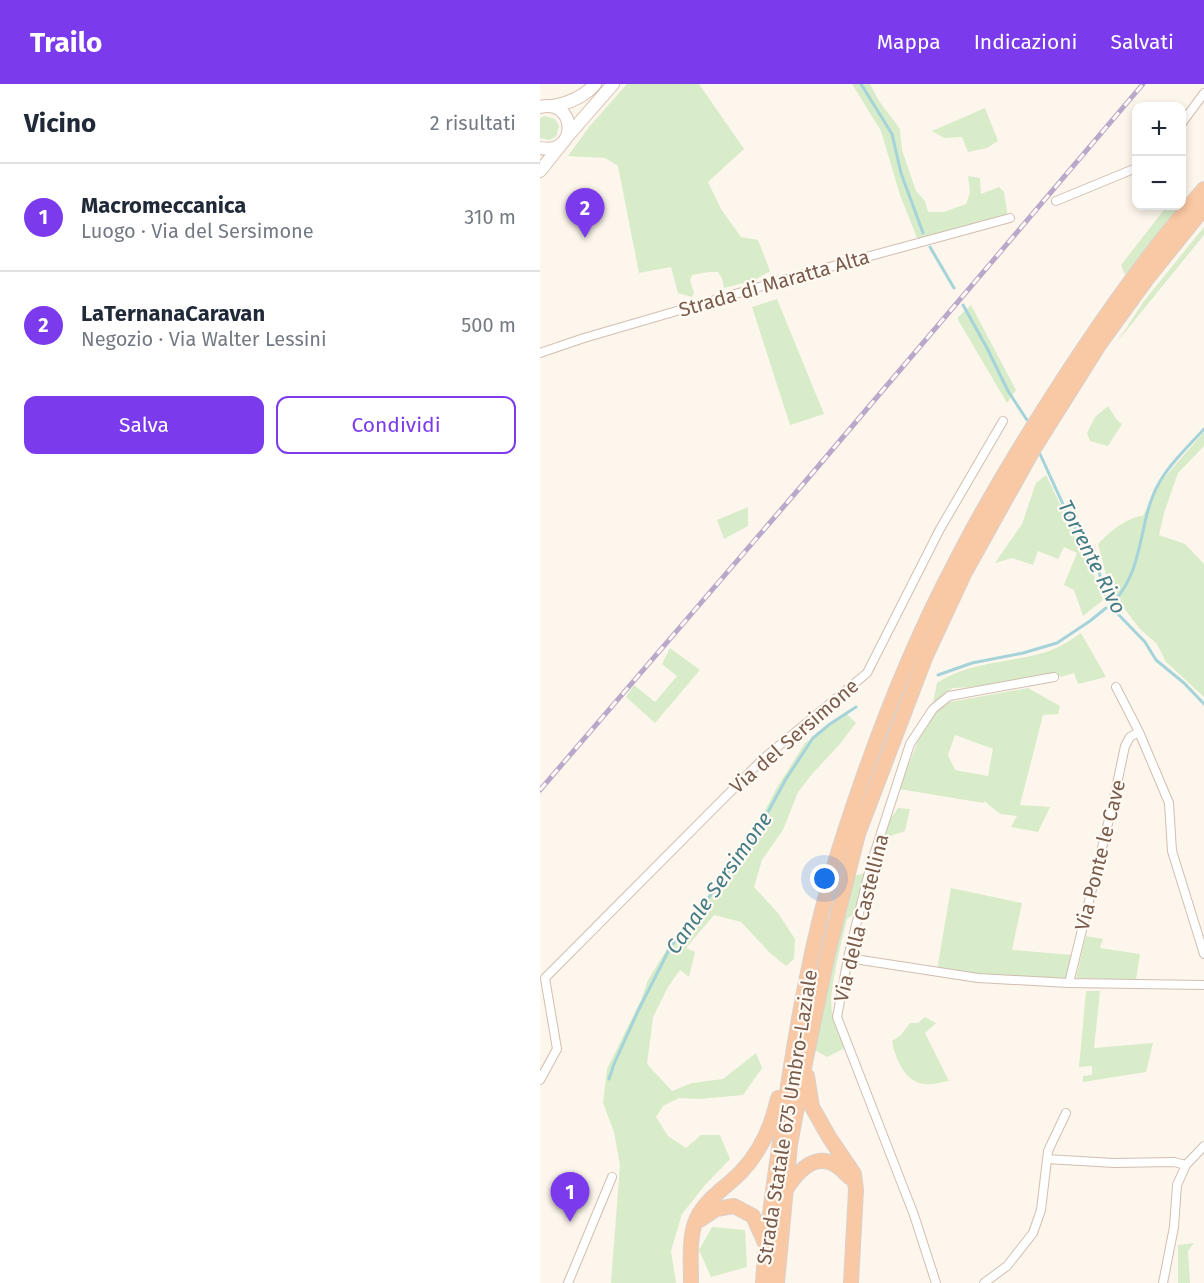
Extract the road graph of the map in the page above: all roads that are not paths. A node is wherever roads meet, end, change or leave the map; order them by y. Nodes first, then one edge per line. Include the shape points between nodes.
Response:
1 (595, 84) edge
2 (613, 84) edge
3 (1204, 93) edge
4 (546, 107) edge
5 (1186, 118) edge
6 (563, 142) junction
7 (540, 148) edge
8 (1132, 170) edge
9 (540, 171) edge
10 (1204, 189) edge
11 (1056, 201) dead end
12 (1204, 208) edge
13 (1010, 218) dead end
14 (540, 353) edge
15 (1003, 421) dead end
16 (1054, 677) dead end
17 (1116, 687) dead end
18 (1138, 732) junction
19 (1204, 954) edge
20 (848, 958) junction
21 (1069, 983) junction
22 (1204, 985) edge
23 (798, 1060) junction
24 (540, 1080) edge
25 (1066, 1113) dead end
26 (1204, 1146) edge
27 (1047, 1159) junction
28 (1186, 1165) junction
29 (612, 1177) dead end
30 (785, 1190) junction
31 (856, 1190) junction
32 (694, 1224) junction
33 (765, 1243) junction
34 (568, 1283) edge
35 (690, 1283) edge
36 (763, 1283) edge
37 (777, 1283) edge
38 (851, 1283) edge
39 (936, 1283) edge
40 (984, 1283) edge
41 (1163, 1283) edge

1 - 4 main road via 567,104
2 - 6 main road
3 - 5 street
4 - 6 main road via 559,109 567,119 568,133
6 - 7 main road via 548,150
6 - 9 main road
8 - 11 street
10 - 23 highway, Strada Statale 675 Umbro-Laziale via 1171,226 1089,340 1020,448 953,565 911,656 839,851 813,951
12 - 23 highway, Strada Statale 675 Umbro-Laziale via 1099,345 1016,478 965,572 925,658 858,834
13 - 14 street, Strada di Maratta Alta via 793,277
15 - 24 street, Via del Sersimone via 940,529 867,673 764,758 545,978 557,1049
16 - 20 street, Via della Castellina via 949,696 933,709 910,744 871,864
17 - 18 street, Via Ponte le Cave
18 - 19 street, Via Ponte le Cave via 1169,802 1172,851
18 - 21 street, Via Ponte le Cave via 1125,746
20 - 21 street via 978,978
20 - 39 street, Via della Castellina via 837,1017 914,1215
21 - 22 street
23 - 30 highway, Strada Statale 675 Umbro-Laziale
23 - 31 highway via 812,1107 854,1174
23 - 32 highway via 784,1074 773,1119 759,1149 700,1212
23 - 33 highway, Strada Statale 675 Umbro-Laziale
25 - 27 street
26 - 28 street
27 - 28 street
27 - 40 street via 1041,1210 1033,1233 1007,1266
28 - 41 street via 1177,1185
29 - 34 street
30 - 31 highway via 805,1166 826,1161 837,1164
30 - 37 highway, Strada Statale 675 Umbro-Laziale
31 - 38 highway
32 - 33 highway via 716,1209 735,1206 753,1216
32 - 35 highway
33 - 36 highway, Strada Statale 675 Umbro-Laziale

